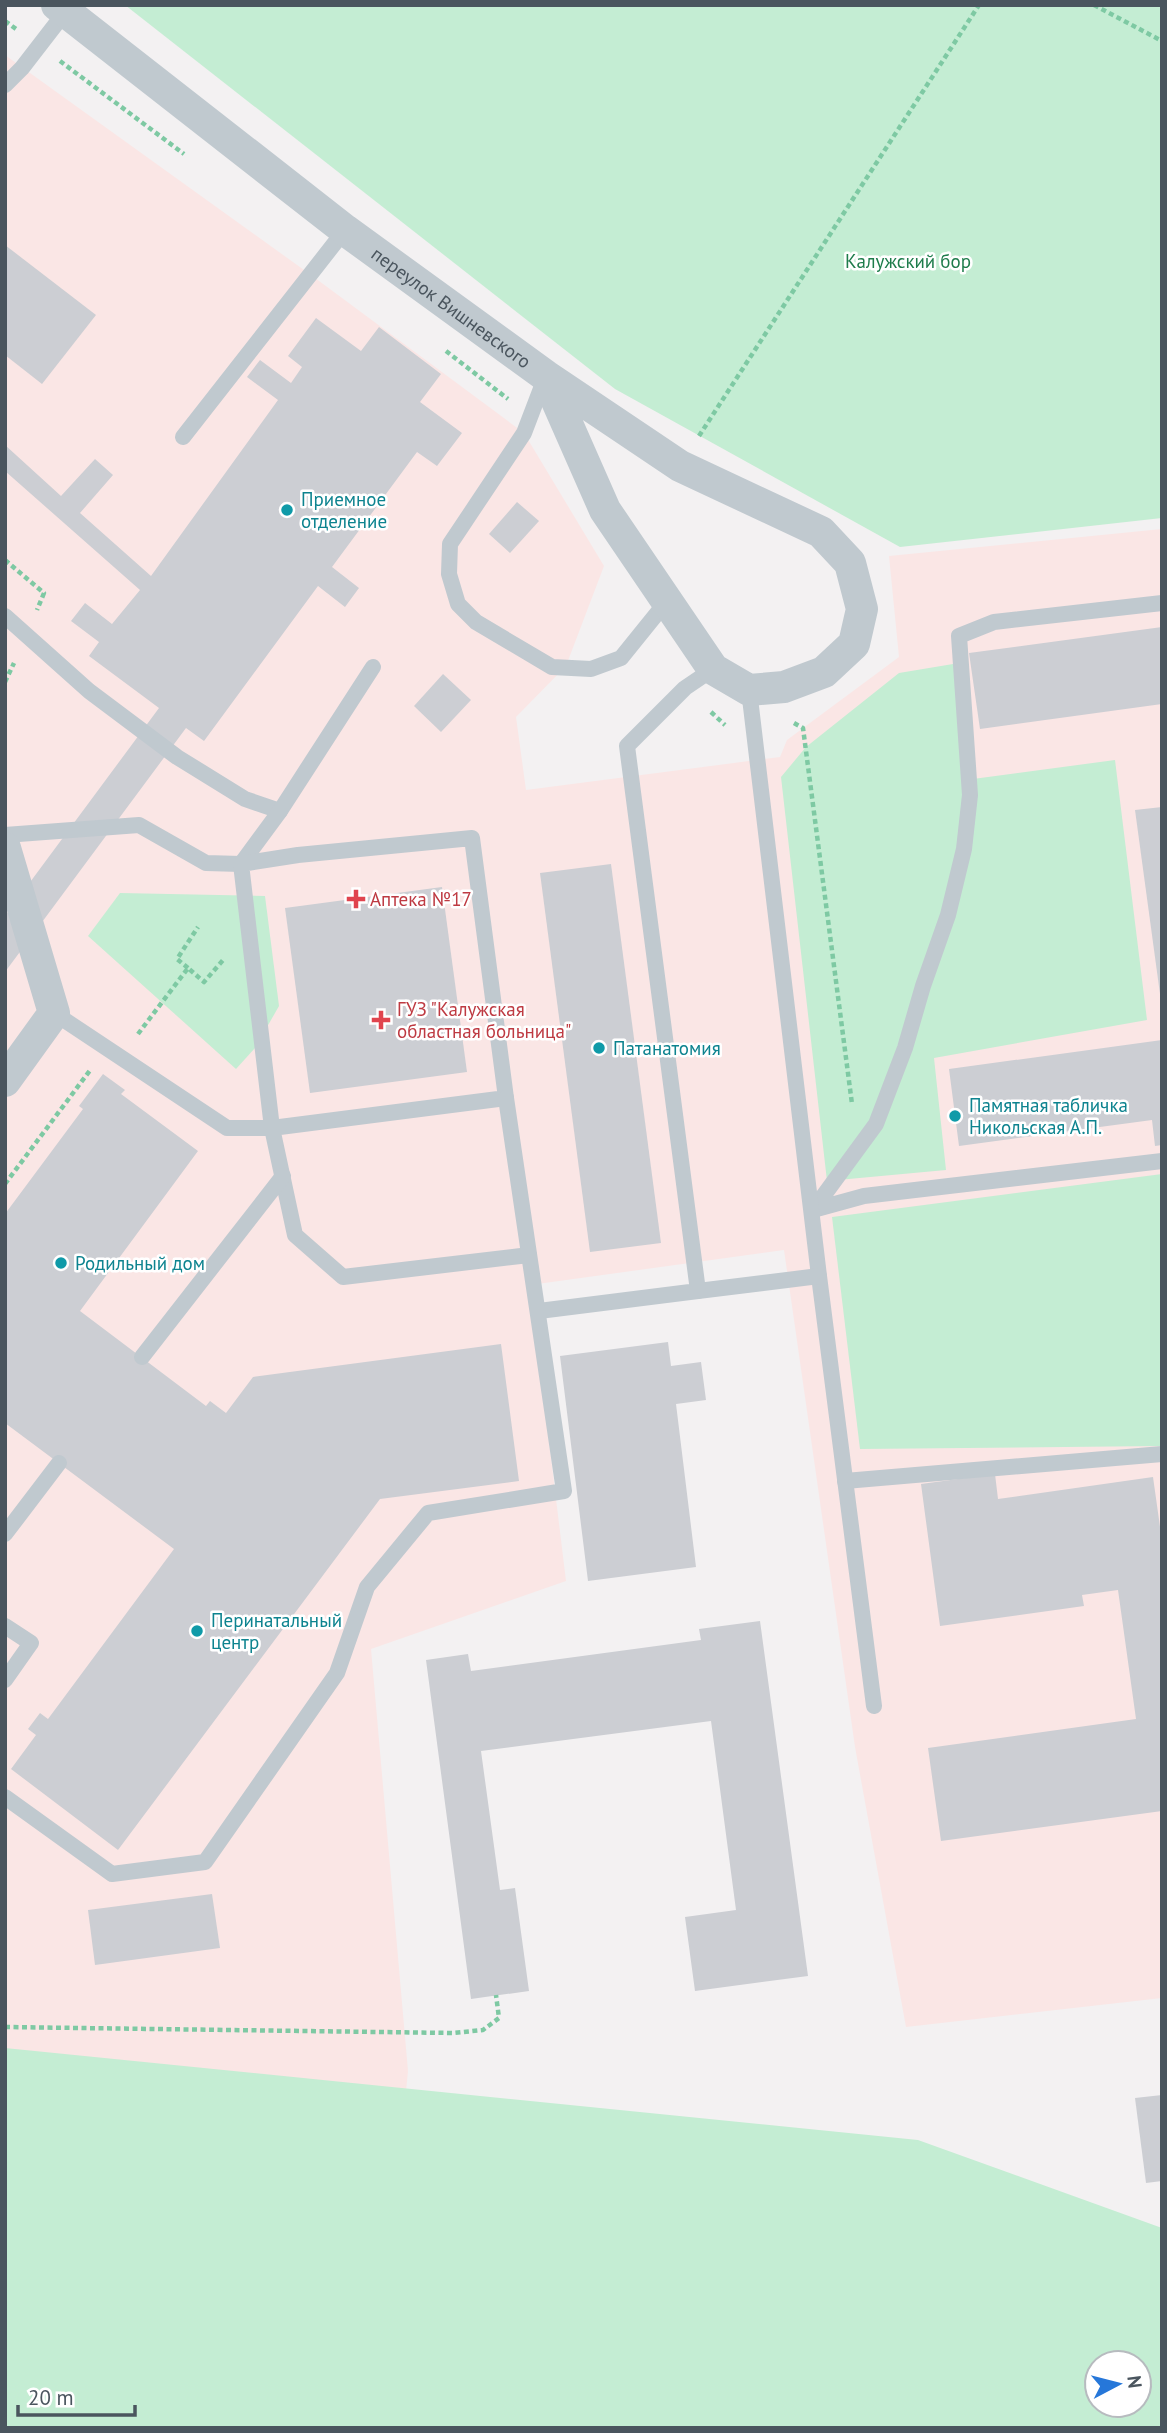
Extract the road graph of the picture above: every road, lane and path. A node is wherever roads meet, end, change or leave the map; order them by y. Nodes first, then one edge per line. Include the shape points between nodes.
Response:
1 (979, 5) edge
2 (1094, 5) edge
3 (62, 8) edge
4 (5, 21) edge
5 (1162, 41) edge
6 (40, 46) junction
7 (5, 85) edge
8 (193, 161) dead end
9 (345, 230) junction
10 (444, 350) dead end
11 (546, 376) junction
12 (531, 416) junction
13 (183, 437) dead end
14 (680, 467) junction
15 (667, 601) junction
16 (1162, 603) edge
17 (5, 616) edge
18 (373, 667) dead end
19 (713, 669) junction
20 (685, 688) junction
21 (749, 690) junction
22 (753, 733) junction
23 (280, 811) junction
24 (5, 835) edge
25 (5, 848) edge
26 (241, 864) junction
27 (198, 926) dead end
28 (249, 931) junction
29 (188, 968) junction
30 (54, 1013) junction
31 (107, 1048) junction
32 (121, 1058) junction
33 (5, 1081) edge
34 (506, 1098) junction
35 (272, 1128) junction
36 (858, 1149) junction
37 (1162, 1161) edge
38 (283, 1176) junction
39 (5, 1184) edge
40 (813, 1210) junction
41 (529, 1255) junction
42 (819, 1276) junction
43 (698, 1291) junction
44 (539, 1311) junction
45 (142, 1357) dead end
46 (1162, 1454) edge
47 (59, 1463) dead end
48 (845, 1481) junction
49 (5, 1534) edge
50 (5, 1626) edge
51 (5, 1680) edge
52 (874, 1706) dead end
53 (5, 1797) edge
54 (496, 1995) dead end
55 (5, 2027) edge

1 - 14 path
2 - 5 path
3 - 6 lane
3 - 9 street, переулок Вишневского
4 - 6 path
6 - 7 lane
6 - 8 path
9 - 11 street, переулок Вишневского
9 - 13 lane
10 - 12 path
11 - 12 lane
11 - 14 street
11 - 15 street, переулок Вишневского via 606,510
12 - 15 lane via 450,544 449,574 458,604 476,622 552,667 591,669 621,658
14 - 21 street via 821,532 850,563 862,609 854,644 824,671 784,687
15 - 19 street, переулок Вишневского
16 - 36 lane via 995,622 959,636 970,795 964,849 905,1048 876,1124
17 - 23 lane via 89,691 177,757 245,799
18 - 23 lane
19 - 20 lane
19 - 21 street, переулок Вишневского
20 - 22 path via 734,734
20 - 43 lane via 627,746
21 - 22 lane
22 - 36 path via 789,720 803,728
22 - 40 lane
23 - 26 lane
24 - 26 lane via 139,825 206,863
25 - 30 street
26 - 28 lane
26 - 34 lane via 472,838
27 - 29 path via 177,959
28 - 29 path via 204,982
28 - 35 lane
29 - 32 path
30 - 31 lane
30 - 33 street
31 - 32 lane
31 - 39 path
32 - 35 lane via 227,1128
34 - 35 lane
34 - 41 lane
35 - 38 lane
36 - 40 lane
37 - 40 lane via 864,1196
38 - 41 lane via 295,1235 343,1277
38 - 45 lane
40 - 42 lane
41 - 44 lane
42 - 43 lane
42 - 48 lane
43 - 44 lane
44 - 53 lane via 564,1491 428,1513 367,1587 337,1673 205,1862 112,1874
46 - 48 lane
47 - 49 lane
48 - 52 lane
50 - 51 lane via 31,1643
54 - 55 path via 499,2018 483,2031 454,2033

